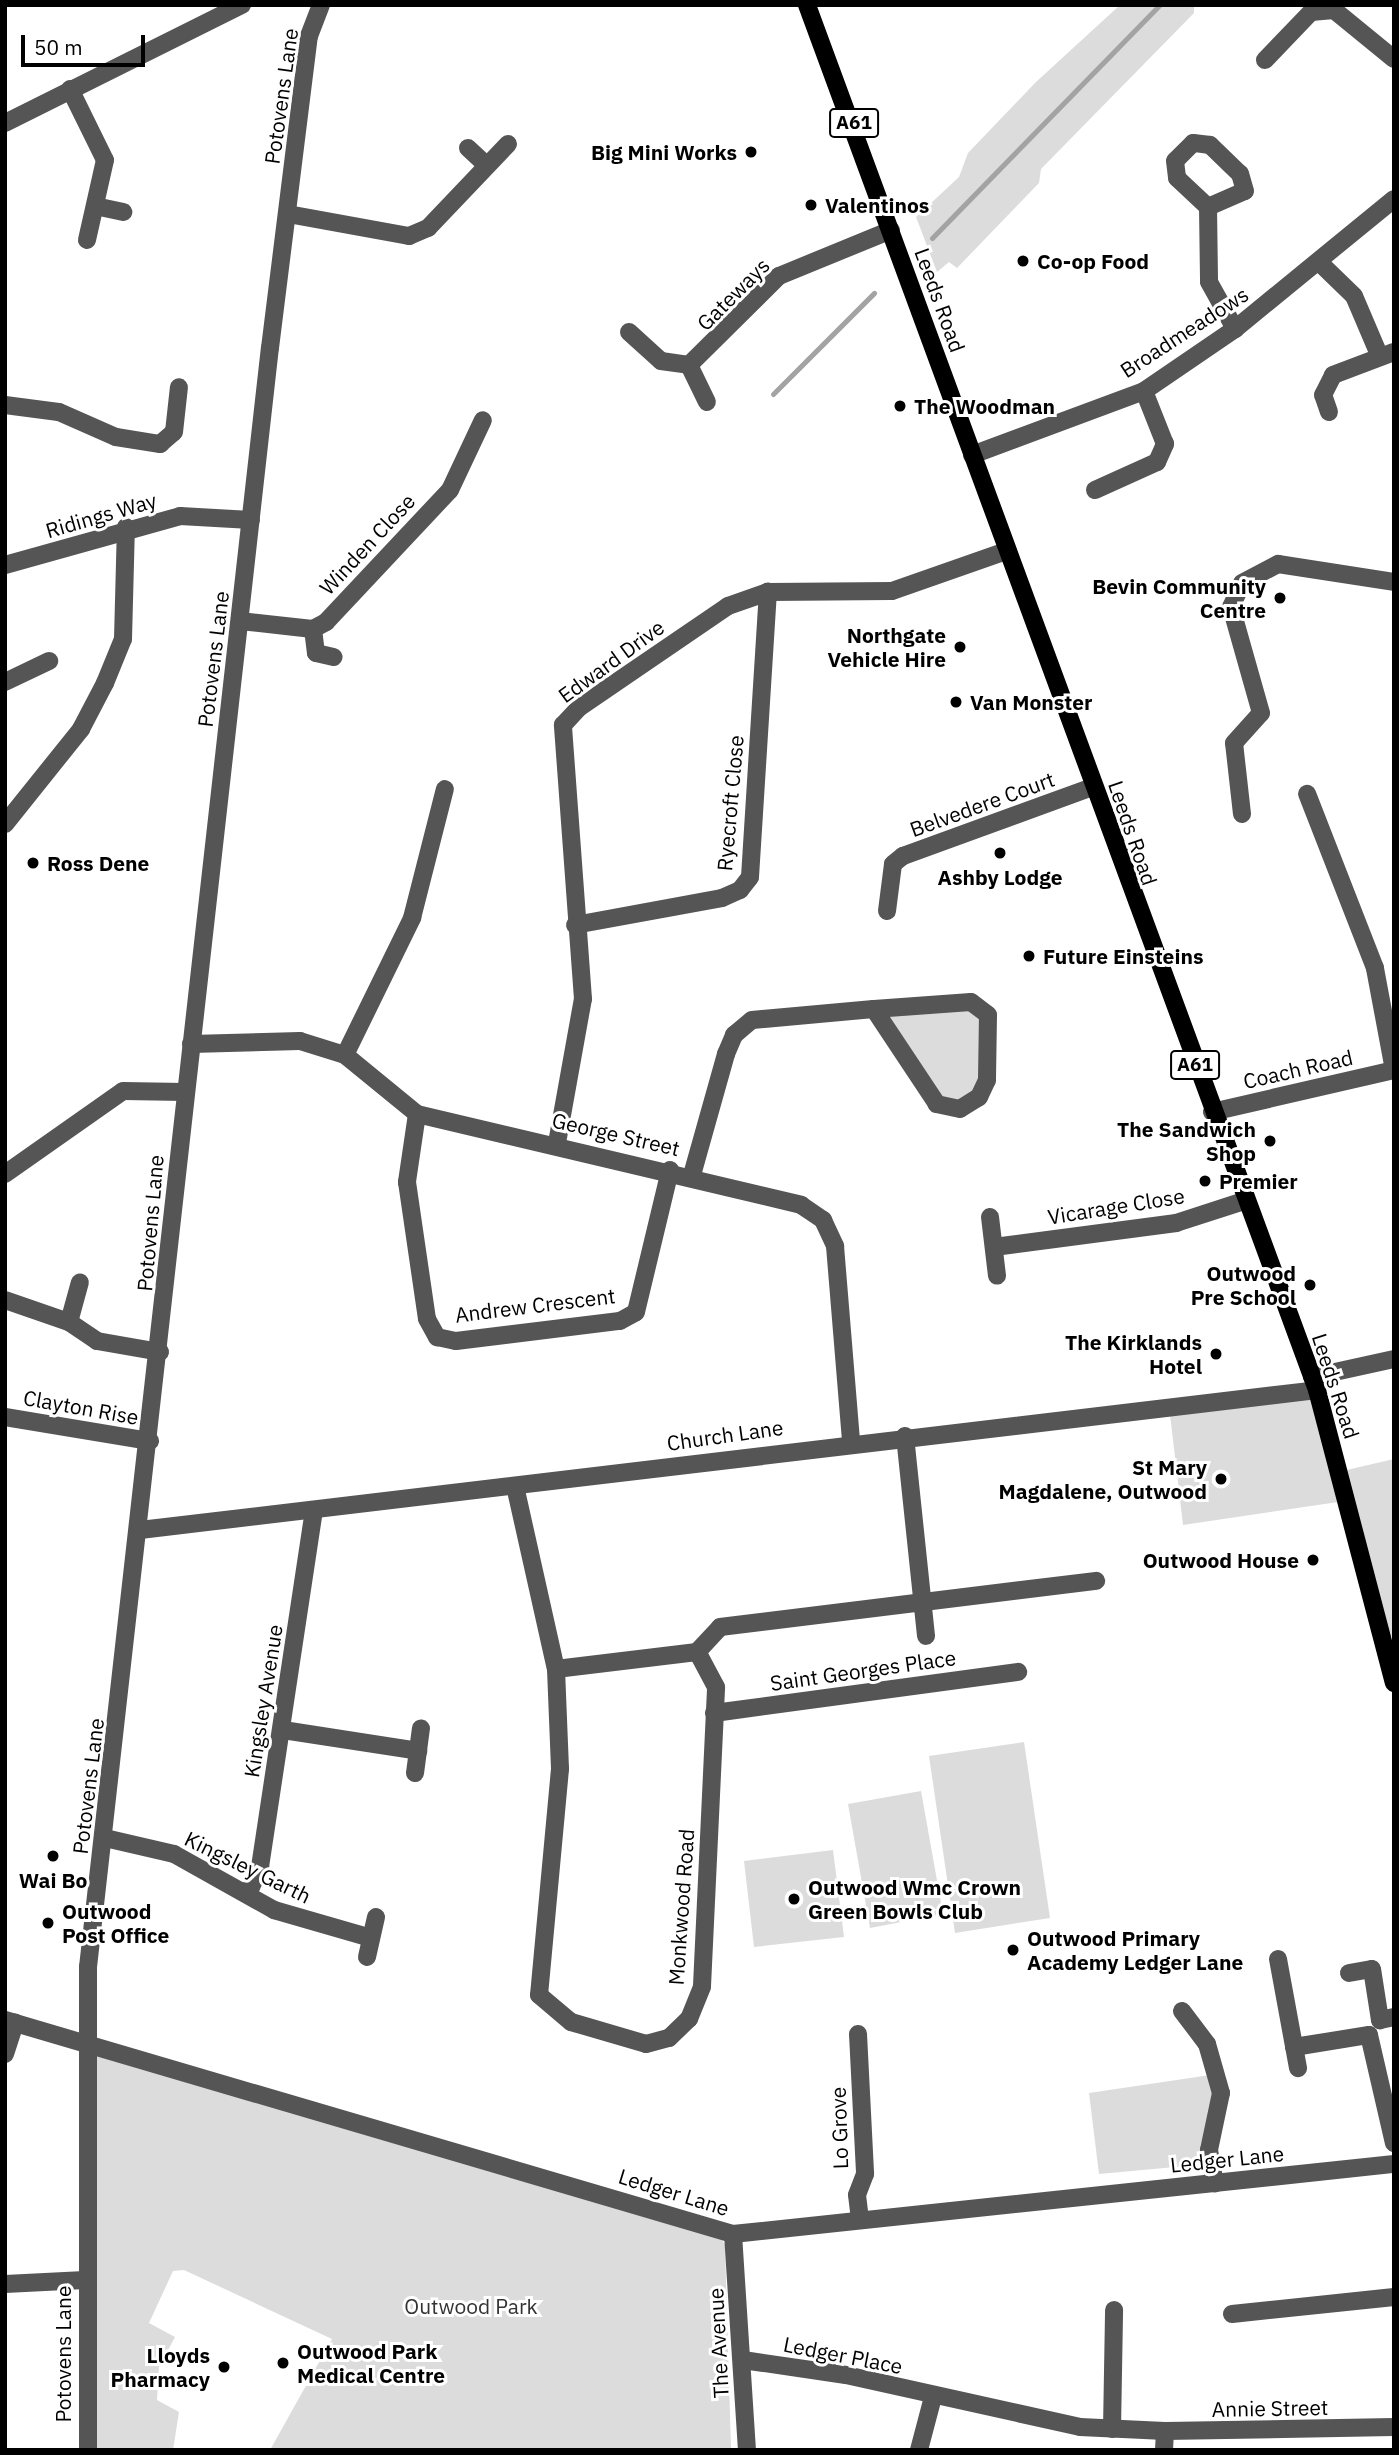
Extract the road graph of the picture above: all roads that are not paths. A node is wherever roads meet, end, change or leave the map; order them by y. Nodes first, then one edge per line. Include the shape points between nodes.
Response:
1 (242, 5) edge
2 (321, 5) edge
3 (807, 5) edge
4 (1265, 60) dead end
5 (1394, 60) edge
6 (70, 89) junction
7 (5, 123) edge
8 (508, 144) dead end
9 (468, 148) dead end
10 (487, 166) junction
11 (1394, 199) edge
12 (95, 206) junction
13 (1208, 207) dead end
14 (123, 212) dead end
15 (288, 214) junction
16 (891, 230) junction
17 (87, 240) dead end
18 (1320, 262) junction
19 (1235, 329) junction
20 (629, 332) dead end
21 (1387, 355) edge
22 (689, 365) junction
23 (179, 387) dead end
24 (1143, 391) junction
25 (707, 402) dead end
26 (5, 405) edge
27 (1329, 412) dead end
28 (483, 420) dead end
29 (972, 455) junction
30 (1095, 490) dead end
31 (251, 520) junction
32 (126, 527) junction
33 (1006, 551) junction
34 (5, 565) edge
35 (1394, 582) edge
36 (768, 592) junction
37 (240, 621) junction
38 (313, 629) junction
39 (334, 657) dead end
40 (49, 661) dead end
41 (5, 682) edge
42 (1093, 788) junction
43 (444, 789) dead end
44 (1307, 794) dead end
45 (1242, 814) dead end
46 (5, 824) edge
47 (887, 911) dead end
48 (575, 925) junction
49 (874, 1009) junction
50 (191, 1044) junction
51 (345, 1055) junction
52 (1394, 1070) edge
53 (185, 1092) junction
54 (1212, 1112) junction
55 (417, 1114) junction
56 (557, 1143) junction
57 (670, 1170) junction
58 (5, 1174) edge
59 (692, 1175) junction
60 (1244, 1201) junction
61 (990, 1217) dead end
62 (994, 1247) junction
63 (997, 1276) dead end
64 (80, 1282) dead end
65 (5, 1300) edge
66 (69, 1322) junction
67 (160, 1352) junction
68 (1394, 1359) edge
69 (1314, 1384) junction
70 (5, 1417) edge
71 (905, 1436) junction
72 (150, 1441) junction
73 (851, 1442) junction
74 (515, 1486) junction
75 (314, 1512) junction
76 (140, 1530) junction
77 (1096, 1581) dead end
78 (920, 1602) junction
79 (926, 1636) dead end
80 (697, 1653) junction
81 (556, 1669) junction
82 (1018, 1672) dead end
83 (1394, 1683) edge
84 (715, 1713) junction
85 (421, 1728) dead end
86 (283, 1730) junction
87 (418, 1751) junction
88 (415, 1773) dead end
89 (106, 1838) junction
90 (248, 1894) junction
91 (376, 1917) dead end
92 (371, 1938) junction
93 (367, 1957) dead end
94 (1278, 1959) dead end
95 (1349, 1973) dead end
96 (1182, 2011) dead end
97 (1394, 2017) edge
98 (10, 2021) edge
99 (858, 2034) dead end
100 (86, 2042) junction
101 (1294, 2047) junction
102 (5, 2054) edge
103 (1298, 2068) dead end
104 (1394, 2143) edge
105 (1394, 2164) edge
106 (1215, 2183) junction
107 (860, 2220) junction
108 (733, 2234) junction
109 (86, 2280) junction
110 (5, 2284) edge
111 (1394, 2297) edge
112 (1114, 2310) dead end
113 (1232, 2314) dead end
114 (743, 2360) junction
115 (933, 2397) junction
116 (1394, 2427) edge
117 (1112, 2429) junction
118 (1165, 2431) junction
119 (88, 2450) edge
120 (747, 2450) edge
121 (919, 2450) edge
122 (1164, 2450) edge

1 - 6 street
2 - 15 street, Potovens Lane via 309,36
3 - 16 main road, Leeds Road / A61
4 - 5 street via 1311,12 1334,10
6 - 7 street
6 - 12 street via 105,159
8 - 10 street
9 - 10 street
10 - 15 street via 428,228 409,236
11 - 18 street, Broadmeadows
12 - 14 street
12 - 17 street
13 - 19 street via 1209,282
15 - 31 street, Potovens Lane
16 - 22 street, Gateways via 779,276
16 - 29 main road, Leeds Road / A61
18 - 19 street, Broadmeadows
18 - 21 street via 1354,296
19 - 24 street, Broadmeadows
20 - 22 street via 661,361
21 - 27 street via 1333,375 1323,395
22 - 25 street
23 - 26 street via 174,432 163,450 116,437 59,412
24 - 29 street, Broadmeadows
24 - 30 street via 1165,444 1157,462
28 - 38 street, Winden Close via 450,490
29 - 33 main road, Leeds Road / A61
31 - 32 street, Ridings Way via 180,516
31 - 37 street, Potovens Lane
32 - 34 street, Ridings Way
32 - 46 street via 122,639 109,672 81,729
33 - 36 street, Edward Drive via 892,591
33 - 42 main road, Leeds Road / A61
35 - 45 street via 1278,564 1242,583 1231,607 1261,713 1234,743
36 - 48 street, Edward Drive via 728,606 580,707 563,725
36 - 48 street, Ryecroft Close via 750,877 722,898
37 - 38 street
37 - 50 street, Potovens Lane
38 - 39 street via 316,653
40 - 41 street
42 - 47 street, Belvedere Court via 903,856 893,864
42 - 54 main road, Leeds Road / A61
43 - 51 street via 412,918
44 - 52 street via 1375,968
48 - 56 street, Edward Drive via 583,999
49 - 49 street via 971,1002 988,1015 986,1080 979,1097 960,1109 937,1104
49 - 59 street via 752,1020 734,1035
50 - 51 street, George Street via 300,1041
50 - 53 street, Potovens Lane
51 - 55 street, George Street
52 - 54 street, Coach Road
53 - 58 street via 122,1091
53 - 67 street, Potovens Lane
54 - 60 main road, Leeds Road / A61
55 - 56 street, George Street
55 - 57 street, Andrew Crescent via 407,1182 427,1319 437,1337 456,1341 620,1321 635,1312
56 - 57 street, George Street
57 - 59 street, George Street
59 - 73 street, George Street via 774,1195 823,1220 840,1277
60 - 62 street, Vicarage Close via 1176,1223
60 - 69 main road, Leeds Road / A61
61 - 62 street
62 - 63 street
64 - 66 street
65 - 66 street
66 - 67 street via 97,1341
67 - 72 street, Potovens Lane
68 - 69 street, Church Lane
69 - 71 street, Church Lane
69 - 83 main road, Leeds Road / A61
70 - 72 street, Clayton Rise
71 - 73 street, Church Lane
71 - 78 street
72 - 76 street, Potovens Lane
73 - 74 street, Church Lane
74 - 75 street, Church Lane
74 - 81 street, Monkwood Road
75 - 76 street, Church Lane
75 - 86 street, Kingsley Avenue
76 - 89 street, Potovens Lane
77 - 78 street
78 - 79 street
78 - 80 street via 720,1627
80 - 81 street
80 - 84 street, Monkwood Road via 716,1687
81 - 84 street, Monkwood Road via 560,1769 538,1995 549,2009 609,2035 646,2044 669,2038 689,2019 702,1986
82 - 84 street, Saint Georges Place
85 - 87 street
86 - 87 street
86 - 90 street, Kingsley Avenue via 260,1867
87 - 88 street
89 - 90 street, Kingsley Garth via 174,1854
89 - 100 street, Potovens Lane
90 - 92 street, Kingsley Garth via 299,1920
91 - 92 street
92 - 93 street
94 - 101 street
95 - 97 street via 1371,1969 1380,2020
96 - 106 street via 1207,2045 1222,2093 1209,2150
98 - 100 street, Ledger Lane
98 - 102 street
99 - 107 street, Lo Grove via 865,2174 857,2195
100 - 108 street, Ledger Lane
100 - 109 street, Potovens Lane
101 - 103 street
101 - 104 street via 1370,2035
105 - 106 street, Ledger Lane
106 - 107 street, Ledger Lane
107 - 108 street, Ledger Lane
108 - 114 street, The Avenue
109 - 110 street
109 - 119 street, Potovens Lane
111 - 113 street
112 - 117 street
114 - 115 street, Ledger Place via 846,2375
114 - 120 street, The Avenue
115 - 117 street, Ledger Place
115 - 121 street
116 - 118 street, Annie Street
117 - 118 street, Ledger Place
118 - 122 street

